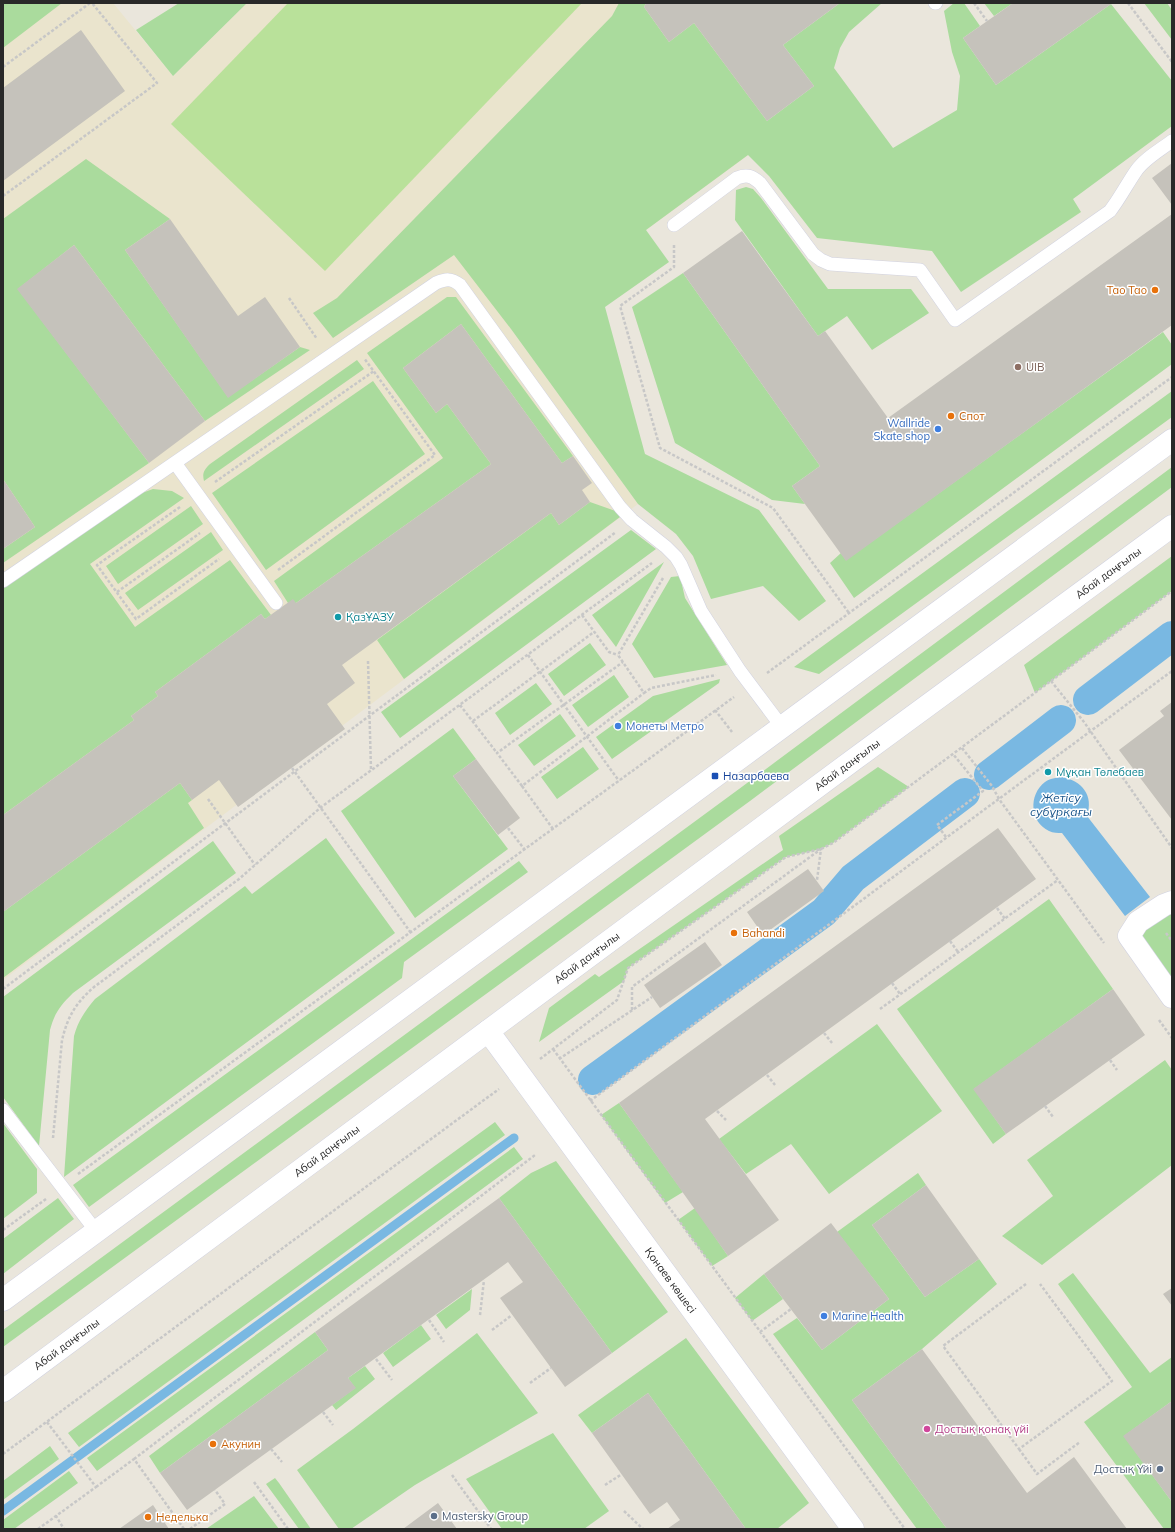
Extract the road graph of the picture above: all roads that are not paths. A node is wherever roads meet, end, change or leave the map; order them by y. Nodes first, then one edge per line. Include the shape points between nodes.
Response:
1 (1172, 141) edge
2 (674, 225) road end
3 (1172, 440) edge
4 (175, 463) junction
5 (1172, 526) edge
6 (3, 581) edge
7 (276, 603) dead end
8 (782, 726) junction
9 (1172, 902) edge
10 (1172, 997) edge
11 (488, 1031) junction
12 (3, 1110) edge
13 (96, 1231) junction
14 (3, 1300) edge
15 (3, 1391) edge
16 (853, 1529) edge

1 - 2 lane via 1136,170 1120,199 1110,211 955,320 920,270 830,264 821,260 813,254 753,177 745,175 737,178
3 - 8 main road
4 - 6 lane
4 - 7 lane
4 - 8 lane via 436,283 446,279 453,280 460,285 620,507 673,553 701,611 750,685
5 - 11 main road, Абай даңғылы
8 - 13 main road
9 - 10 main road via 1138,922 1129,936
11 - 15 main road, Абай даңғылы
11 - 16 main road, Қонаев көшесі
12 - 13 lane
13 - 14 main road

